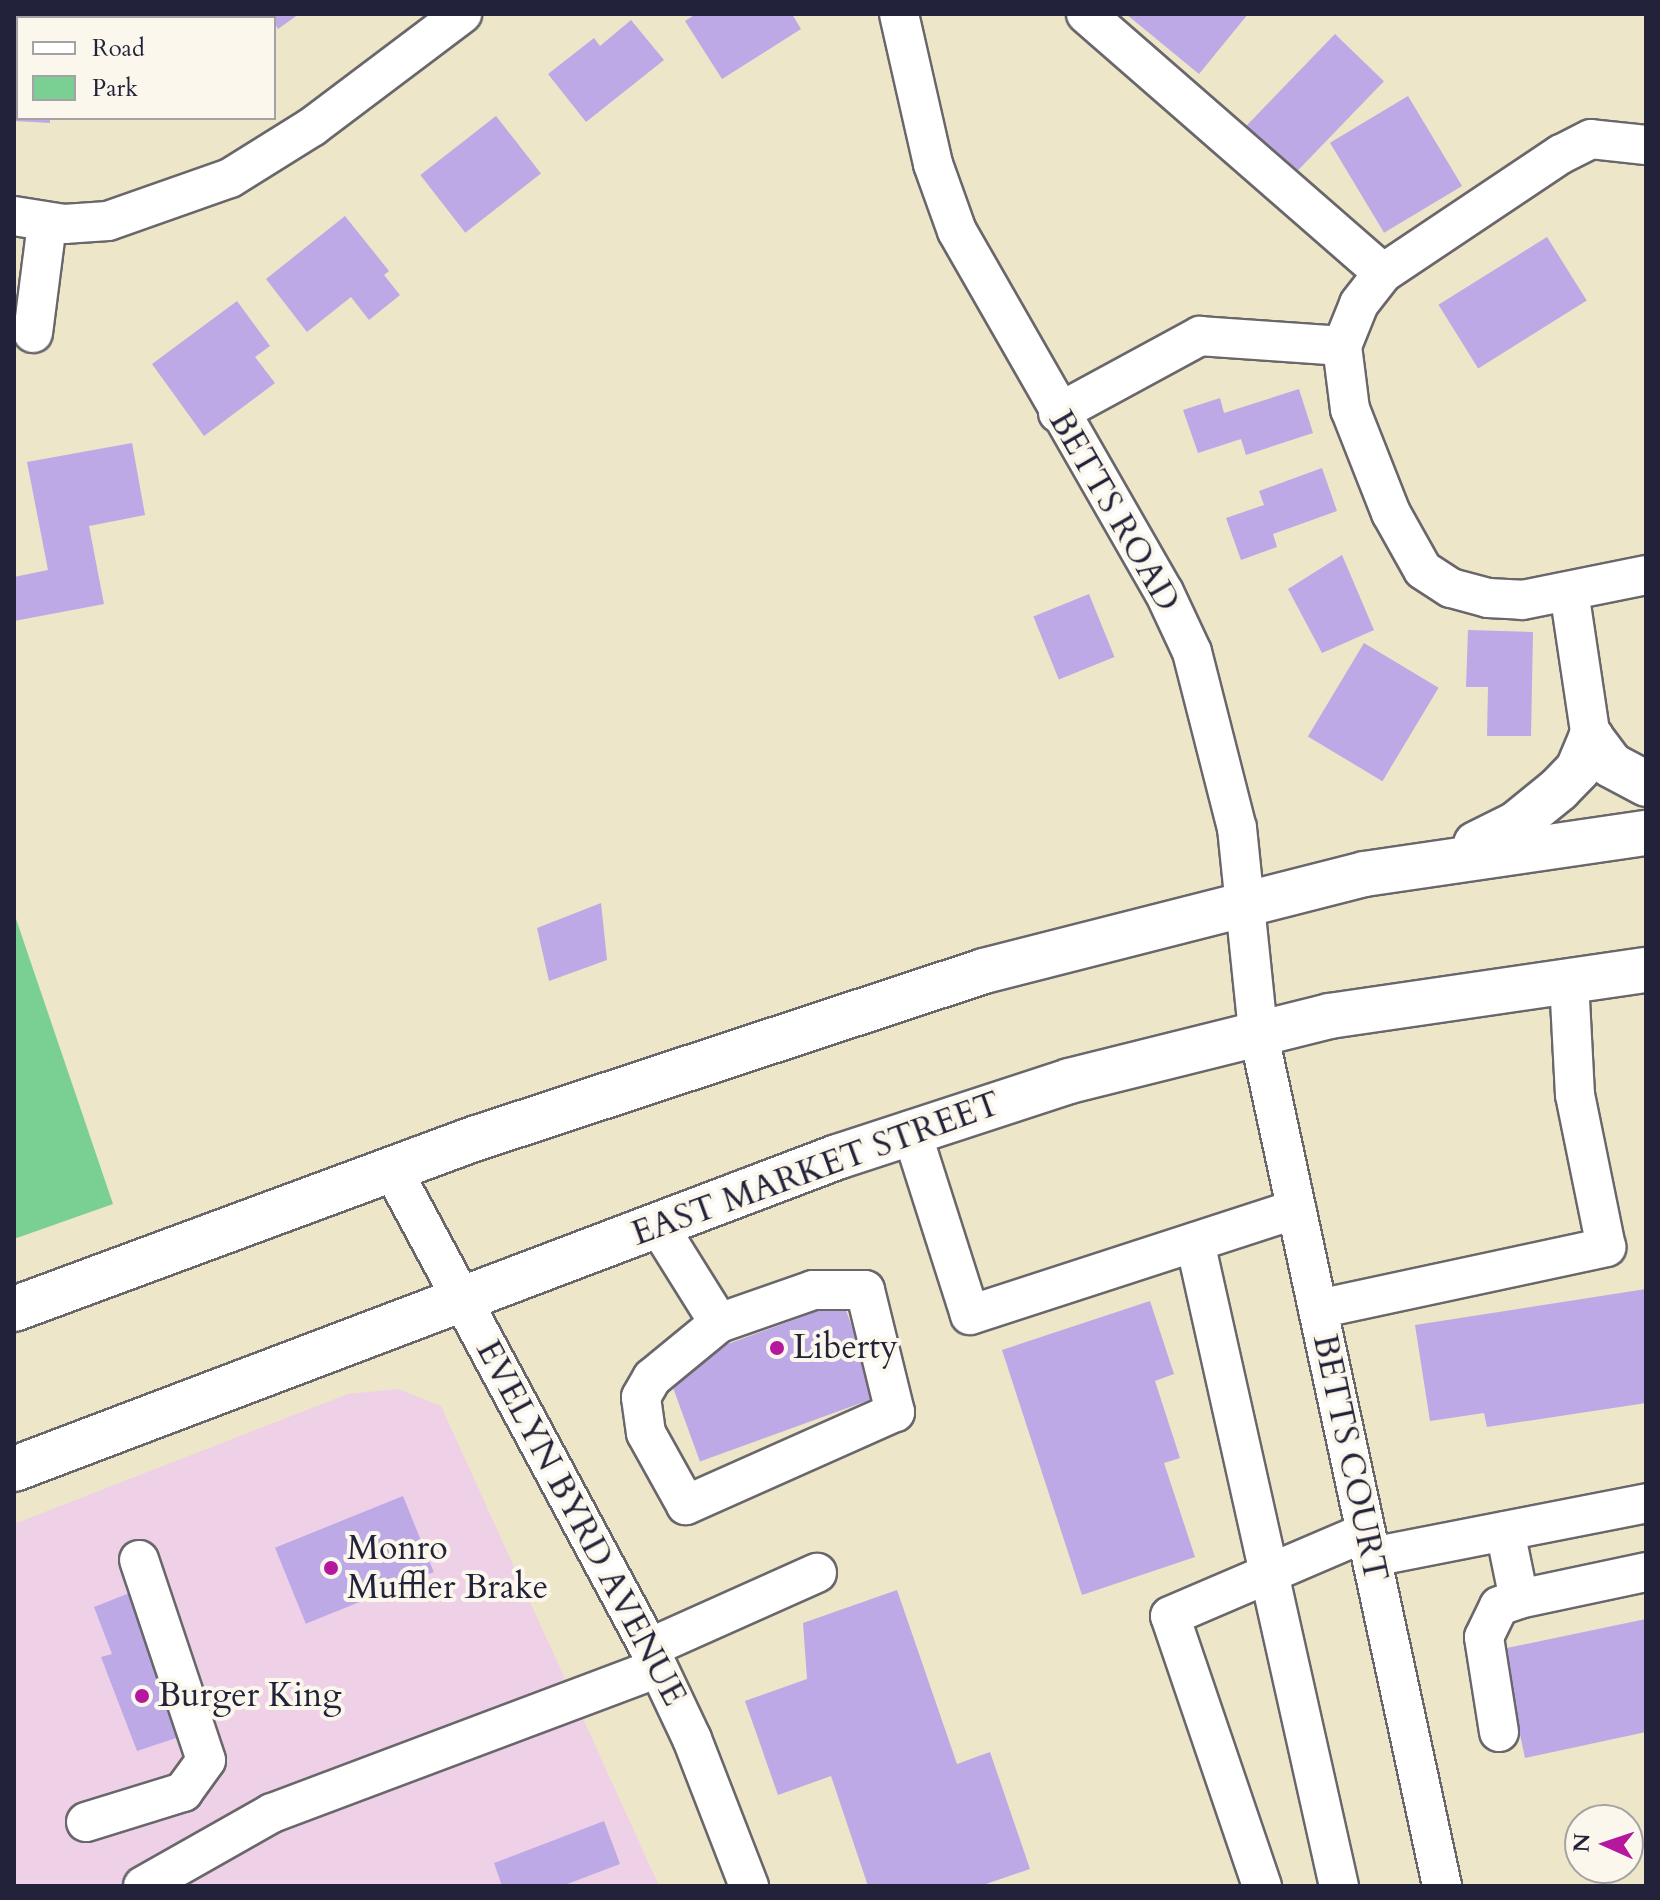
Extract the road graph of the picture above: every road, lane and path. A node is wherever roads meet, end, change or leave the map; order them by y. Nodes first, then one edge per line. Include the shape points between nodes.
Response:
1 (462, 14) edge
2 (899, 14) edge
3 (1086, 14) edge
4 (1646, 145) edge
5 (31, 219) edge
6 (1383, 273) junction
7 (33, 333) dead end
8 (1342, 346) junction
9 (1058, 413) junction
10 (1646, 575) edge
11 (1569, 591) junction
12 (1591, 738) junction
13 (1646, 784) edge
14 (1646, 833) edge
15 (1425, 863) junction
16 (1245, 900) junction
17 (1646, 970) edge
18 (1569, 979) junction
19 (1258, 1031) junction
20 (911, 1130) junction
21 (392, 1169) junction
22 (1296, 1209) junction
23 (659, 1227) junction
24 (1195, 1242) junction
25 (461, 1297) junction
26 (14, 1309) edge
27 (1318, 1309) junction
28 (719, 1323) junction
29 (14, 1469) edge
30 (1646, 1503) edge
31 (1505, 1531) junction
32 (1369, 1545) junction
33 (139, 1560) dead end
34 (1267, 1571) junction
35 (1646, 1572) edge
36 (817, 1573) dead end
37 (1519, 1599) junction
38 (654, 1658) junction
39 (1499, 1732) dead end
40 (86, 1822) dead end
41 (143, 1886) edge
42 (749, 1886) edge
43 (1262, 1886) edge
44 (1339, 1886) edge
45 (1442, 1886) edge

1 - 5 street via 298,136 230,178 129,216 86,224
2 - 9 street, BETTS ROAD via 933,164 957,231
3 - 6 street
4 - 6 street via 1591,139
5 - 7 street
6 - 8 street via 1359,304
8 - 9 street via 1200,336
8 - 11 street via 1350,409 1391,513 1423,570 1451,588 1488,598 1522,600
9 - 16 street, BETTS ROAD via 1164,592 1192,652 1237,828
10 - 11 street
11 - 12 street
12 - 13 highway via 1611,765
12 - 15 highway via 1572,776 1534,811 1482,842
14 - 15 highway
15 - 16 highway
16 - 19 street, BETTS ROAD
16 - 21 highway via 984,971
17 - 18 highway, EAST MARKET STREET
18 - 19 highway, EAST MARKET STREET
18 - 27 street via 1575,1095 1606,1247
19 - 20 highway, EAST MARKET STREET via 1119,1066
19 - 22 street, BETTS COURT
20 - 23 highway, EAST MARKET STREET
20 - 24 street via 970,1315
21 - 25 street, EVELYN BYRD AVENUE
21 - 26 highway
22 - 24 street
22 - 27 street, BETTS COURT
23 - 25 highway, EAST MARKET STREET
23 - 28 street
24 - 34 street
25 - 29 highway, EAST MARKET STREET
25 - 38 street, EVELYN BYRD AVENUE
27 - 32 street, BETTS COURT
28 - 28 street via 652,1378 641,1397 646,1433 686,1505 895,1412 865,1290 813,1290
30 - 31 street
31 - 32 street
31 - 37 street
32 - 34 street
32 - 45 street, BETTS COURT
33 - 40 street via 206,1760 183,1792
34 - 43 street via 1170,1616
34 - 44 street
35 - 37 street
36 - 38 street
37 - 39 street via 1499,1606 1484,1637
38 - 41 street via 272,1813
38 - 42 street, EVELYN BYRD AVENUE

